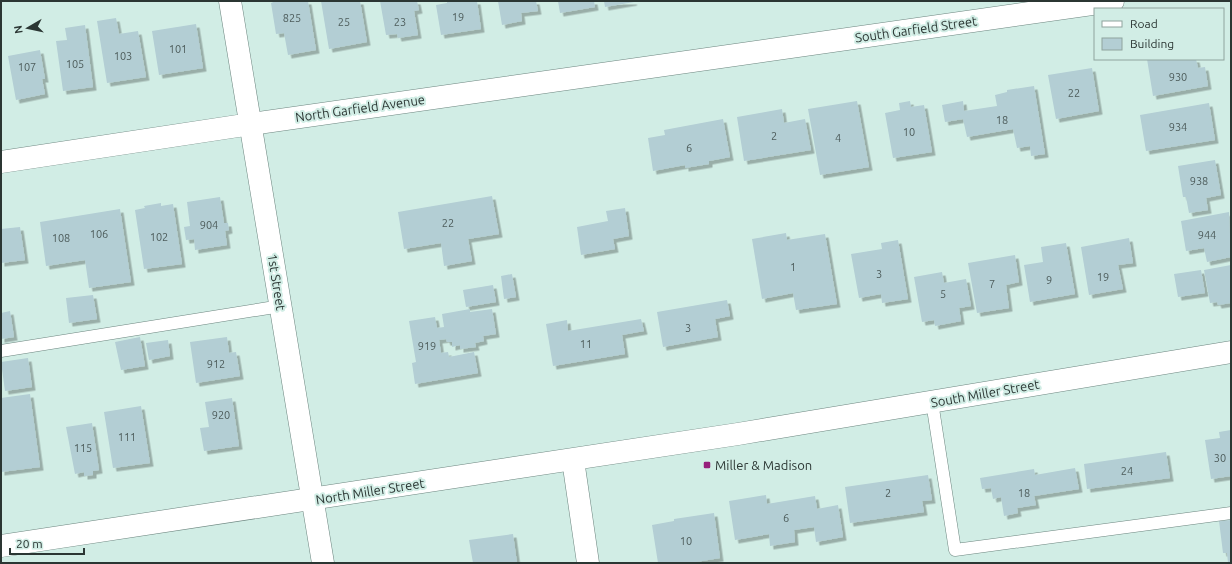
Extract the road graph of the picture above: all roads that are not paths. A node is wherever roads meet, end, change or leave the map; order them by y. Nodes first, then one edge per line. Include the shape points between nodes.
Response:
1 (230, 1) edge
2 (1113, 1) edge
3 (719, 57) joint
4 (251, 124) junction
5 (1, 162) edge
6 (281, 306) junction
7 (1, 351) edge
8 (1231, 352) edge
9 (932, 402) junction
10 (738, 434) joint
11 (573, 460) junction
12 (313, 499) junction
13 (1231, 513) edge
14 (1, 546) edge
15 (323, 563) edge
16 (588, 563) edge

1 - 4 street, 1st Street
2 - 3 street, South Garfield Street
3 - 4 street, North Garfield Avenue
4 - 5 street, North Garfield Avenue
4 - 6 street, 1st Street
6 - 7 lane
6 - 12 street, 1st Street
8 - 9 street, South Miller Street
9 - 10 street, South Miller Street
9 - 13 lane via 955,550
10 - 11 street, North Miller Street
11 - 12 street, North Miller Street
11 - 16 street
12 - 14 street, North Miller Street
12 - 15 street, 1st Street

